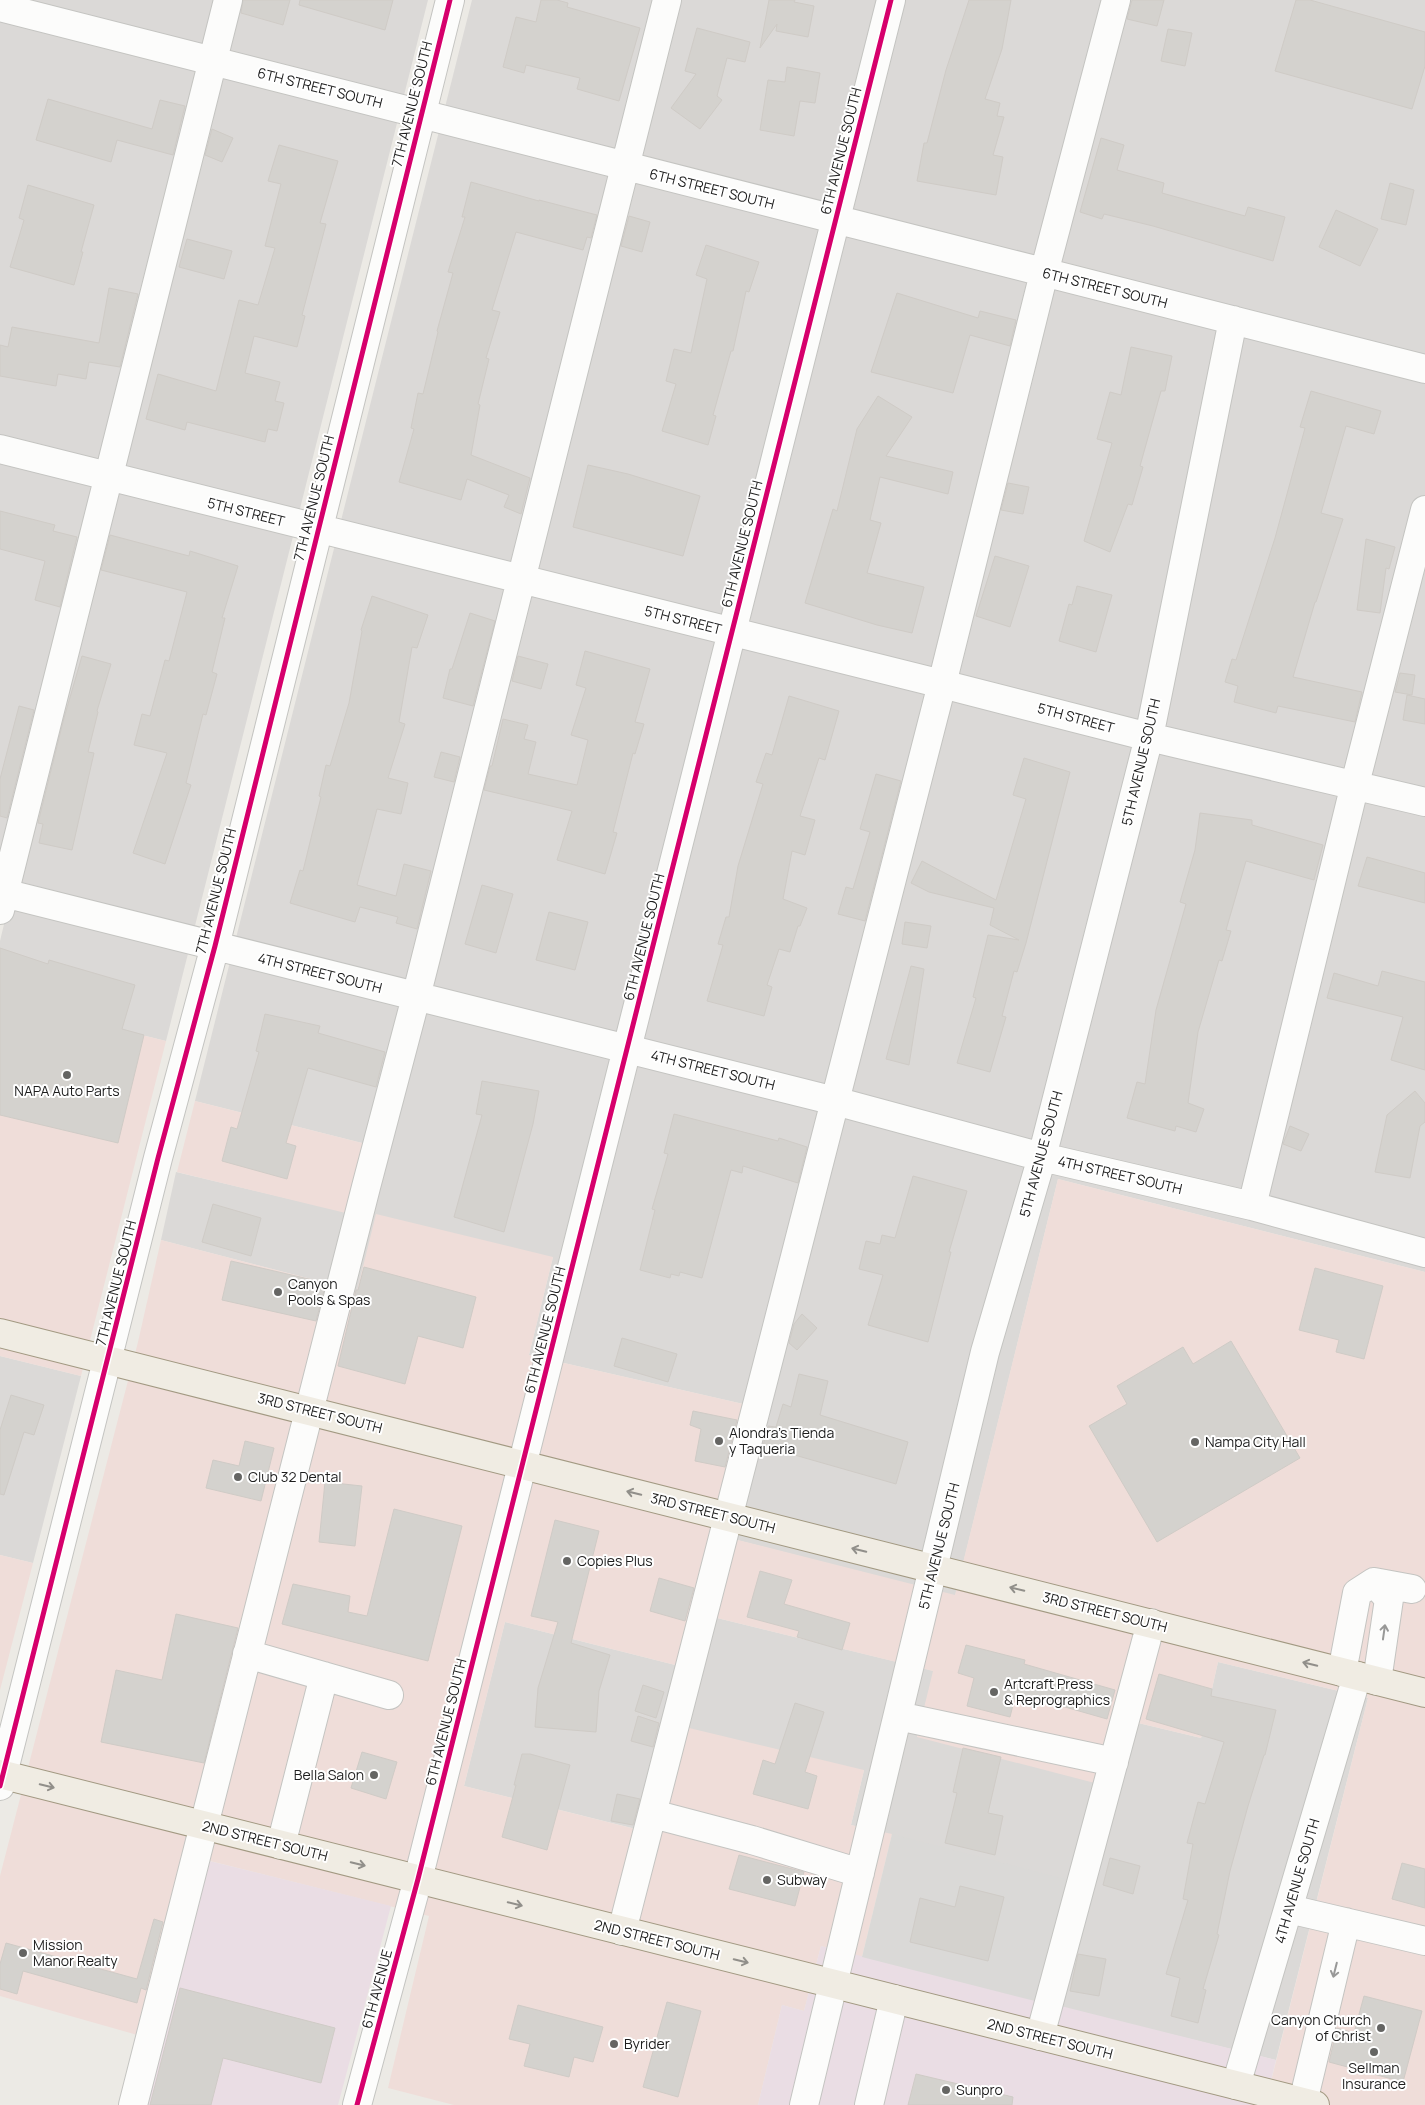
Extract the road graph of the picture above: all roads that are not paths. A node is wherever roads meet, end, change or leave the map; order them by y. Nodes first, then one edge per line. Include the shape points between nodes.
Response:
1 (228, 0) edge
2 (450, 0) edge
3 (667, 0) edge
4 (891, 0) edge
5 (1116, 0) edge
6 (3, 11) edge
7 (213, 61) junction
8 (420, 113) junction
9 (625, 167) junction
10 (836, 220) junction
11 (1044, 273) junction
12 (1233, 320) junction
13 (1425, 369) edge
14 (0, 449) edge
15 (108, 477) junction
16 (1425, 510) edge
17 (317, 530) junction
18 (520, 578) junction
19 (732, 632) junction
20 (942, 684) junction
21 (1149, 737) junction
22 (1355, 784) junction
23 (1425, 802) edge
24 (1, 899) edge
25 (215, 946) junction
26 (416, 997) junction
27 (627, 1048) junction
28 (835, 1101) junction
29 (1042, 1157) junction
30 (1252, 1206) junction
31 (1425, 1253) edge
32 (0, 1333) edge
33 (108, 1360) junction
34 (309, 1411) junction
35 (522, 1464) junction
36 (729, 1517) junction
37 (933, 1568) junction
38 (1412, 1589) dead end
39 (1151, 1623) junction
40 (247, 1654) junction
41 (324, 1676) junction
42 (1359, 1676) junction
43 (1425, 1693) edge
44 (388, 1695) dead end
45 (898, 1716) junction
46 (1114, 1762) junction
47 (1, 1778) edge
48 (652, 1814) junction
49 (204, 1825) junction
50 (281, 1845) junction
51 (860, 1873) junction
52 (418, 1880) junction
53 (1289, 1909) junction
54 (1346, 1922) junction
55 (622, 1931) junction
56 (1425, 1941) edge
57 (833, 1984) junction
58 (894, 1999) junction
59 (1040, 2036) junction
60 (1236, 2085) junction
61 (1309, 2104) edge
62 (133, 2105) edge
63 (357, 2105) edge
64 (804, 2105) edge
65 (868, 2105) edge

1 - 7 street
2 - 8 street, 7TH AVENUE SOUTH
3 - 9 street
4 - 10 street, 6TH AVENUE SOUTH
5 - 11 street
6 - 7 street, 6TH STREET SOUTH
7 - 8 street, 6TH STREET SOUTH
7 - 15 street
8 - 9 street, 6TH STREET SOUTH
8 - 17 street, 7TH AVENUE SOUTH
9 - 10 street, 6TH STREET SOUTH
9 - 18 street
10 - 11 street, 6TH STREET SOUTH
10 - 19 street, 6TH AVENUE SOUTH
11 - 12 street, 6TH STREET SOUTH
11 - 20 street
12 - 13 street, 6TH STREET SOUTH
12 - 21 street, 5TH AVENUE SOUTH
14 - 15 street, 5TH STREET
15 - 17 street, 5TH STREET
15 - 24 street
16 - 22 street
17 - 18 street, 5TH STREET
17 - 25 street, 7TH AVENUE SOUTH
18 - 19 street, 5TH STREET
18 - 26 street
19 - 20 street, 5TH STREET
19 - 27 street, 6TH AVENUE SOUTH
20 - 21 street, 5TH STREET
20 - 28 street
21 - 22 street, 5TH STREET
21 - 29 street, 5TH AVENUE SOUTH
22 - 23 street, 5TH STREET
22 - 30 street
24 - 25 street, 4TH STREET SOUTH
25 - 26 street, 4TH STREET SOUTH
25 - 33 street, 7TH AVENUE SOUTH
26 - 27 street, 4TH STREET SOUTH
26 - 34 street
27 - 28 street, 4TH STREET SOUTH
27 - 35 street, 6TH AVENUE SOUTH
28 - 29 street, 4TH STREET SOUTH
28 - 36 street
29 - 30 street, 4TH STREET SOUTH
29 - 37 street, 5TH AVENUE SOUTH via 985,1352
30 - 31 street, 4TH STREET SOUTH
32 - 33 main road, 3RD STREET SOUTH
33 - 34 main road, 3RD STREET SOUTH
33 - 47 street, 7TH AVENUE SOUTH
34 - 35 main road, 3RD STREET SOUTH
34 - 40 street
36 -> 35 main road, 3RD STREET SOUTH
35 - 52 street, 6TH AVENUE SOUTH
37 -> 36 main road, 3RD STREET SOUTH
36 - 48 street
39 -> 37 main road, 3RD STREET SOUTH
37 - 45 street, 5TH AVENUE SOUTH
38 - 42 street, 4TH AVENUE SOUTH via 1374,1582 1389,1599
42 -> 39 main road, 3RD STREET SOUTH
39 - 46 street
40 - 41 street
40 - 49 street
41 - 44 street
41 - 50 street
42 - 43 main road, 3RD STREET SOUTH
42 - 53 street, 4TH AVENUE SOUTH
45 - 46 street
45 - 51 street, 5TH AVENUE SOUTH
46 - 59 street
47 -> 49 main road, 2ND STREET SOUTH
48 - 51 street
48 - 55 street
49 - 50 main road, 2ND STREET SOUTH
49 - 62 street
50 -> 52 main road, 2ND STREET SOUTH
51 - 57 street, 5TH AVENUE SOUTH
52 -> 55 main road, 2ND STREET SOUTH
52 - 63 street, 6TH AVENUE
53 - 54 street
53 - 60 street, 4TH AVENUE SOUTH
54 - 56 street
54 -> 61 street
55 -> 57 main road, 2ND STREET SOUTH
57 - 58 main road, 2ND STREET SOUTH
57 - 64 street, 5TH AVENUE SOUTH
58 - 59 main road, 2ND STREET SOUTH
58 - 65 street
59 - 60 main road, 2ND STREET SOUTH
60 - 61 main road, 2ND STREET SOUTH

